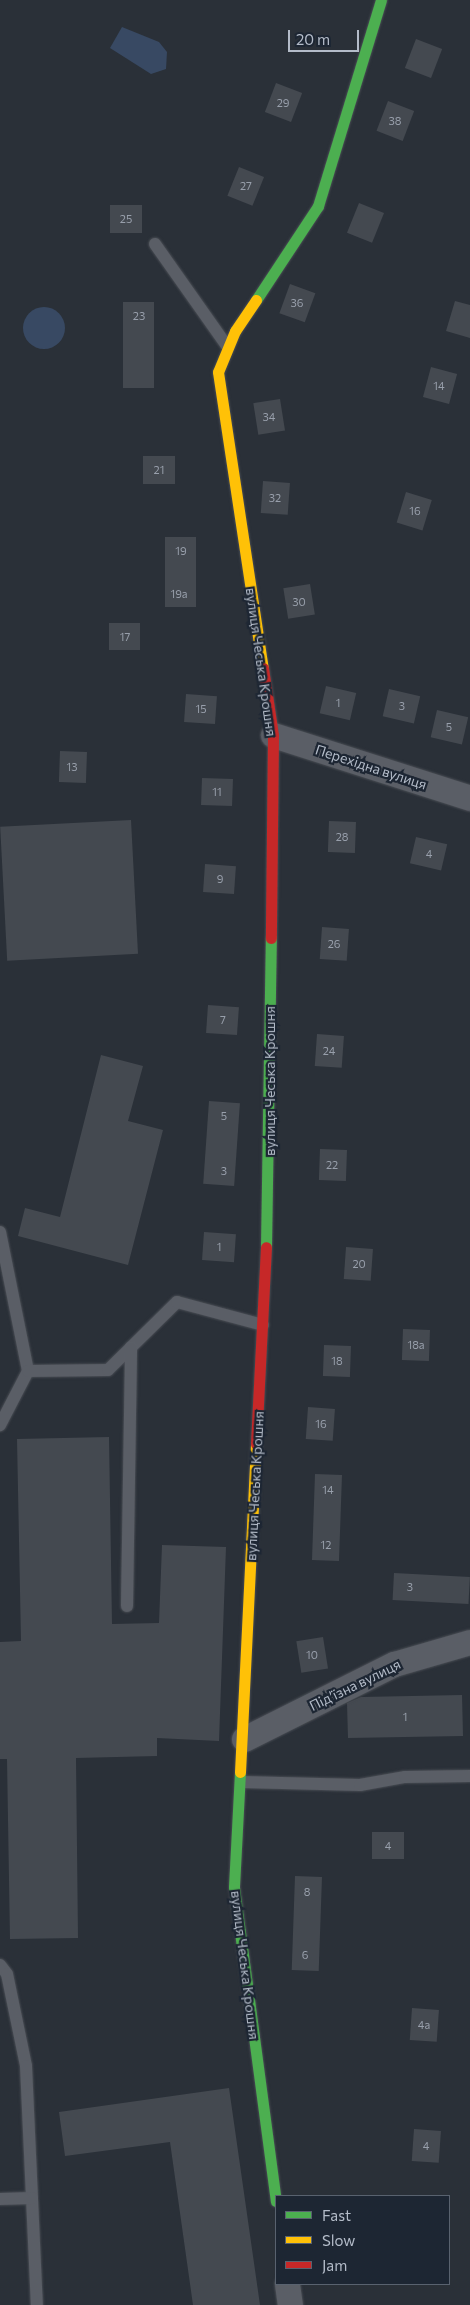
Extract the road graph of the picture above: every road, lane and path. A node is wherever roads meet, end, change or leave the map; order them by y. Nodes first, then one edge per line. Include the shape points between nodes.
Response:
1 (381, 0) edge
2 (155, 244) dead end
3 (228, 347) junction
4 (273, 735) junction
5 (470, 798) edge
6 (0, 1232) edge
7 (263, 1325) junction
8 (131, 1347) junction
9 (28, 1371) junction
10 (0, 1425) edge
11 (127, 1606) dead end
12 (470, 1642) edge
13 (244, 1739) junction
14 (470, 1776) edge
15 (242, 1782) junction
16 (0, 1965) edge
17 (275, 2195) edge
18 (32, 2198) junction
19 (0, 2199) edge
20 (288, 2285) edge
21 (37, 2305) edge
22 (290, 2305) edge

1 - 3 street, вулиця Чеська Крошня via 318,206
2 - 3 lane
3 - 4 street, вулиця Чеська Крошня via 218,372
4 - 5 street, Перехідна вулиця
4 - 7 street, вулиця Чеська Крошня via 269,1190
6 - 9 lane
7 - 8 lane via 177,1302
7 - 13 street, вулиця Чеська Крошня
8 - 9 lane via 108,1370
8 - 11 lane
9 - 10 lane
12 - 13 street, Підʼїзна вулиця via 394,1664
13 - 15 street, вулиця Чеська Крошня
14 - 15 lane via 405,1777 360,1785
15 - 17 street, вулиця Чеська Крошня via 234,1887
16 - 18 lane via 8,1974 26,2066
18 - 19 lane
18 - 21 lane
20 - 22 street

